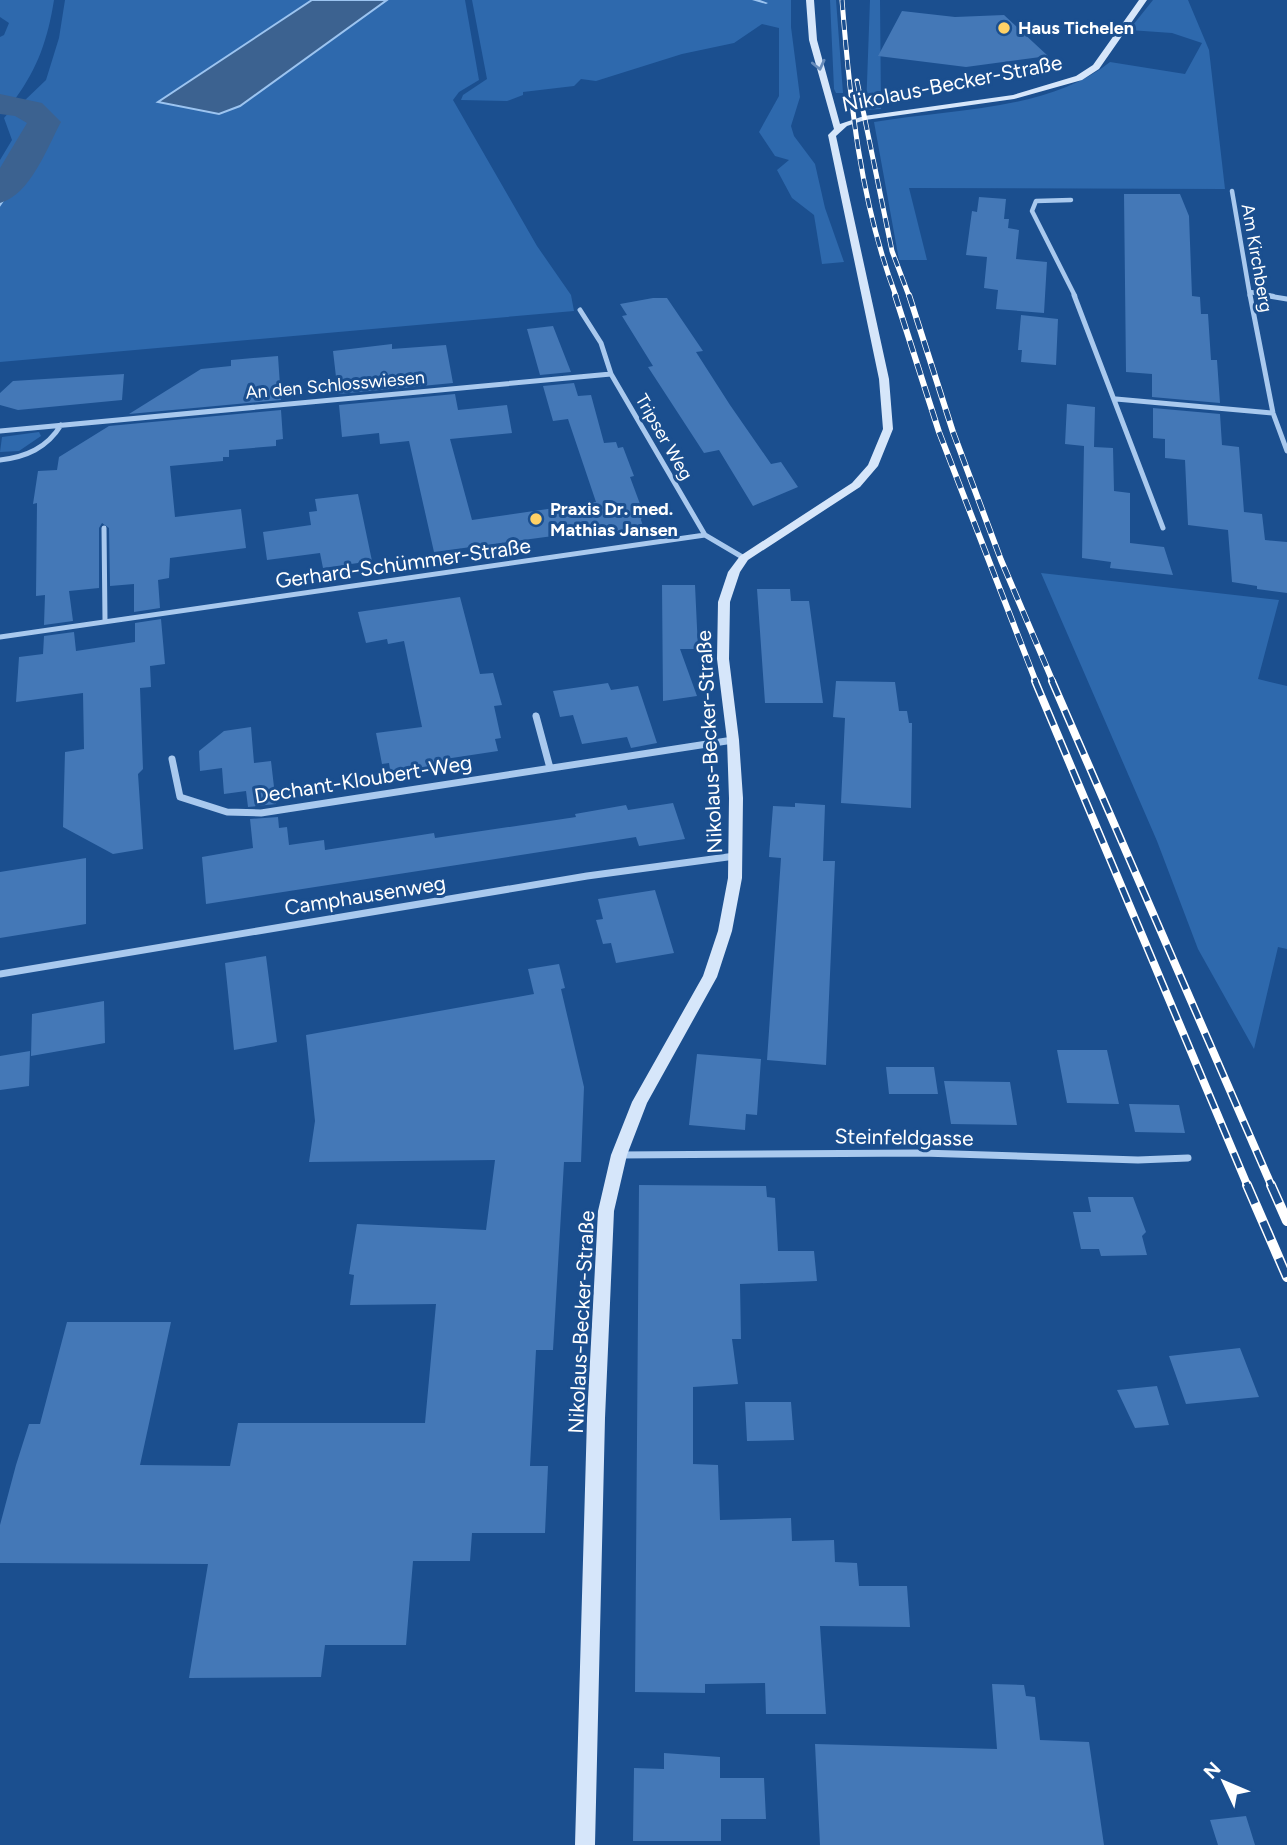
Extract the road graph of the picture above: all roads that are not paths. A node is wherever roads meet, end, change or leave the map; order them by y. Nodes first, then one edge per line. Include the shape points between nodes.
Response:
1 (810, 0) edge
2 (1143, 0) edge
3 (837, 128) junction
4 (1232, 191) dead end
5 (1071, 200) dead end
6 (1250, 292) junction
7 (1287, 299) edge
8 (580, 310) dead end
9 (611, 374) junction
10 (1116, 399) junction
11 (1273, 413) junction
12 (61, 425) junction
13 (0, 431) edge
14 (1287, 452) edge
15 (0, 460) edge
16 (1163, 527) dead end
17 (104, 528) dead end
18 (705, 535) junction
19 (744, 558) junction
20 (105, 620) junction
21 (0, 637) edge
22 (536, 716) dead end
23 (733, 740) junction
24 (172, 759) dead end
25 (550, 768) junction
26 (736, 856) junction
27 (0, 974) edge
28 (619, 1155) junction
29 (1188, 1158) dead end
30 (585, 1845) edge

1 -> 3 main road via 813,40
2 - 3 main road, Nikolaus-Becker-Straße via 1096,66 1079,78 1025,95 864,118
3 - 19 main road, Nikolaus-Becker-Straße via 832,135 884,379 888,429 873,467 856,485
4 - 6 street, Am Kirchberg
5 - 10 street via 1036,201 1032,211 1072,288
6 - 7 street
6 - 11 street, Am Kirchberg
8 - 9 street, Tripser Weg via 601,343
9 - 12 street, An den Schlosswiesen
9 - 18 street, Tripser Weg
10 - 11 street
10 - 16 street
11 - 14 street, Am Kirchberg
12 - 13 street, An den Schlosswiesen
12 - 15 street via 57,435 26,456
17 - 20 street
18 - 19 street, Tripser Weg
18 - 20 street, Gerhard-Schümmer-Straße
19 - 23 main road, Nikolaus-Becker-Straße via 724,602 723,659
20 - 21 street, Gerhard-Schümmer-Straße
22 - 25 street
23 - 25 street, Dechant-Kloubert-Weg
23 - 26 main road, Nikolaus-Becker-Straße
24 - 25 street, Dechant-Kloubert-Weg via 180,797 218,813 240,814
26 - 27 street, Camphausenweg via 595,874
26 - 28 main road, Nikolaus-Becker-Straße via 725,931 710,977 640,1102
28 - 29 street, Steinfeldgasse via 922,1153
28 - 30 main road, Nikolaus-Becker-Straße via 606,1211 602,1268

